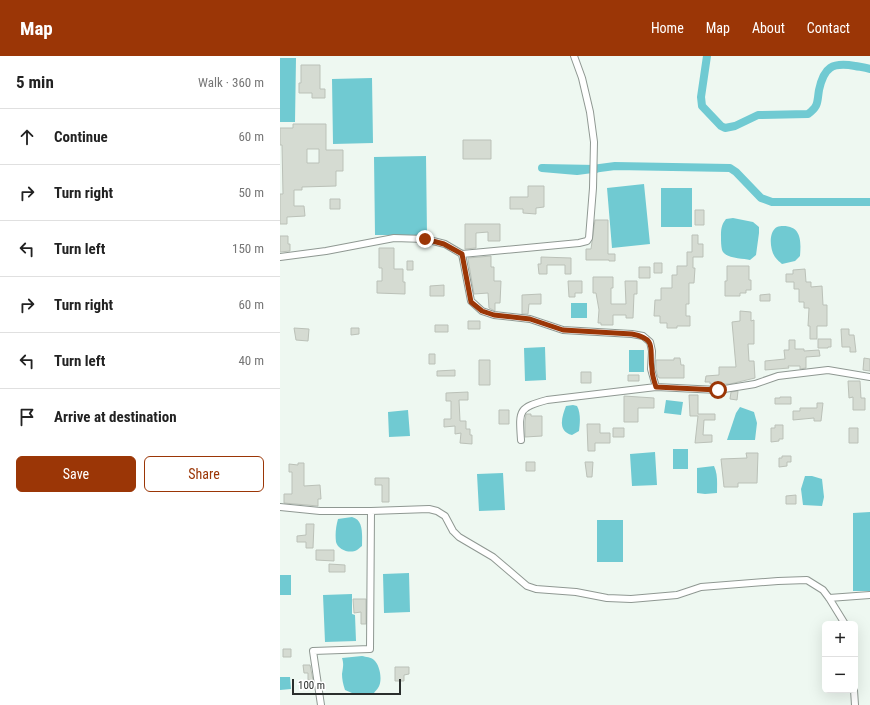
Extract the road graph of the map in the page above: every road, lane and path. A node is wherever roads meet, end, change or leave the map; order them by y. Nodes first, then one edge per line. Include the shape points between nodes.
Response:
1 (574, 56) edge
2 (462, 254) junction
3 (280, 257) edge
4 (870, 377) edge
5 (656, 387) junction
6 (521, 440) dead end
7 (280, 507) edge
8 (372, 511) junction
9 (870, 595) edge
10 (829, 598) junction
11 (843, 621) edge
12 (854, 693) edge
13 (321, 705) edge
14 (855, 705) edge

1 - 2 street via 590,112 594,142 589,238 579,243
2 - 3 street via 444,244 425,239 394,238
2 - 5 street via 471,302 482,311 530,319 563,330 643,336 650,342
4 - 5 street via 828,370 778,376 755,384 718,390
5 - 6 street via 547,400 530,405 522,411 520,418
7 - 8 street via 320,511
8 - 10 street via 437,511 445,516 459,537 493,557 527,586 536,589 632,599 677,595 700,587 807,580 823,590
8 - 13 street via 370,649 313,651
9 - 10 street
10 - 11 street
12 - 14 street

